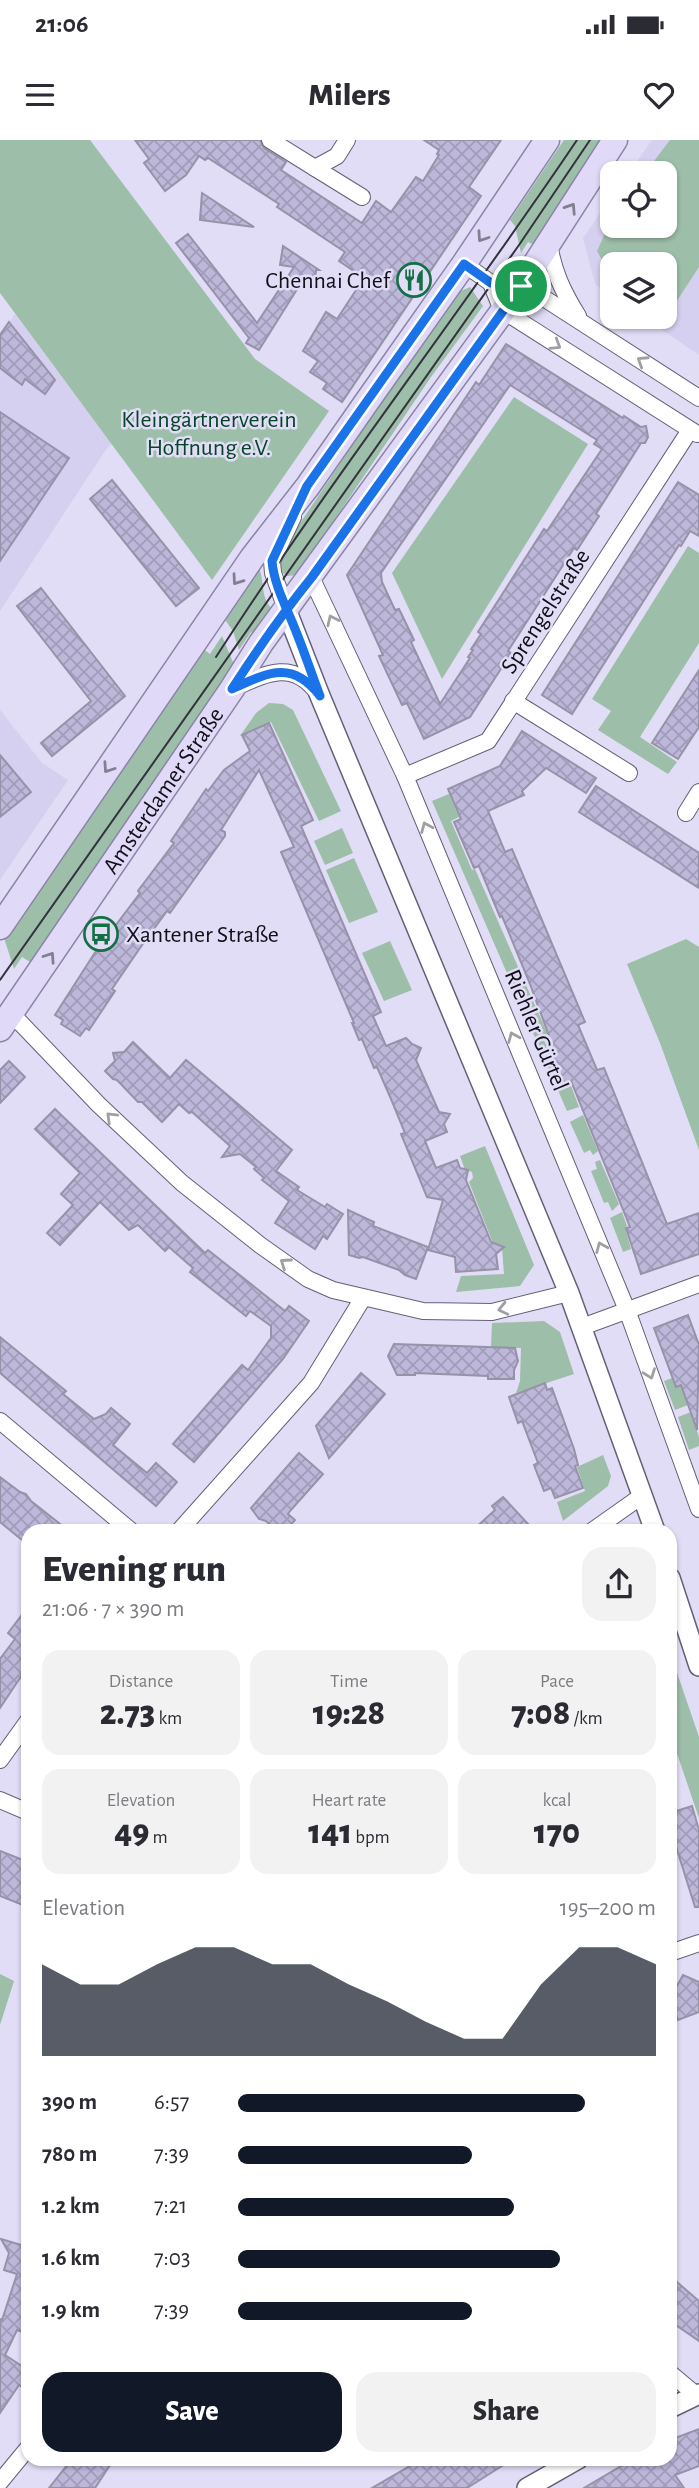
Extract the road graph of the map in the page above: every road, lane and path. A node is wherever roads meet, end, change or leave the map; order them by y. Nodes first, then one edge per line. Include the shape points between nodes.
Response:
1 (270, 140) edge
2 (347, 140) edge
3 (547, 140) edge
4 (615, 140) edge
5 (315, 168) junction
6 (362, 197) dead end
7 (549, 243) junction
8 (464, 264) junction
9 (491, 283) junction
10 (521, 286) junction
11 (502, 310) junction
12 (581, 321) junction
13 (699, 398) edge
14 (694, 433) edge
15 (307, 486) junction
16 (312, 577) junction
17 (286, 609) junction
18 (232, 689) junction
19 (320, 696) junction
20 (513, 701) junction
21 (629, 773) dead end
22 (405, 776) junction
23 (699, 792) edge
24 (686, 813) dead end
25 (0, 927) edge
26 (4, 1015) edge
27 (699, 1284) edge
28 (569, 1293) junction
29 (363, 1298) junction
30 (627, 1310) junction
31 (582, 1327) junction
32 (0, 1421) edge
33 (643, 1495) junction
34 (699, 1509) edge
35 (123, 1524) edge
36 (185, 1524) edge
37 (602, 1524) edge
38 (653, 1524) edge
39 (677, 1599) edge
40 (699, 1666) edge
41 (21, 1731) edge
42 (0, 1760) edge
43 (0, 1800) edge
44 (21, 1809) edge
45 (699, 1943) edge
46 (677, 1951) edge
47 (677, 2378) edge
48 (698, 2394) edge
49 (677, 2404) edge
50 (21, 2456) edge
51 (566, 2466) edge
52 (0, 2482) edge
53 (527, 2488) edge

1 - 5 street
2 - 5 street via 337,156
3 -> 8 main road
7 -> 4 main road, Amsterdamer Straße
5 - 6 street
7 - 10 main road, Amsterdamer Straße
7 - 12 street via 559,282
8 - 9 street
8 - 15 main road
9 - 10 street
9 - 11 street
10 - 11 main road, Amsterdamer Straße
10 - 12 street
11 -> 14 street
11 - 16 main road, Amsterdamer Straße
13 -> 12 street
14 - 20 street, Sprengelstraße
15 - 17 street via 272,561
15 -> 25 main road via 252,558
16 - 17 main road, Amsterdamer Straße
22 -> 16 street, Riehler Gürtel
17 - 18 main road, Amsterdamer Straße
17 - 19 street
18 - 19 street via 279,671 309,681
26 -> 18 main road, Amsterdamer Straße
19 - 28 street
20 - 21 street
20 - 22 street, Sprengelstraße via 488,741
30 -> 22 street, Riehler Gürtel
23 - 24 street
29 -> 26 street via 308,1279 260,1245 182,1183
27 - 30 street
28 -> 29 street via 492,1312 424,1311
28 - 31 street
29 - 36 street via 311,1383
30 - 31 street
30 -> 34 street, Riehler Gürtel
31 - 33 street
32 - 35 street
33 - 37 street
33 - 38 street
39 - 40 street
41 - 42 street
43 - 44 street
45 - 46 street
47 - 48 street
48 - 49 street
50 - 52 street
51 - 53 street

